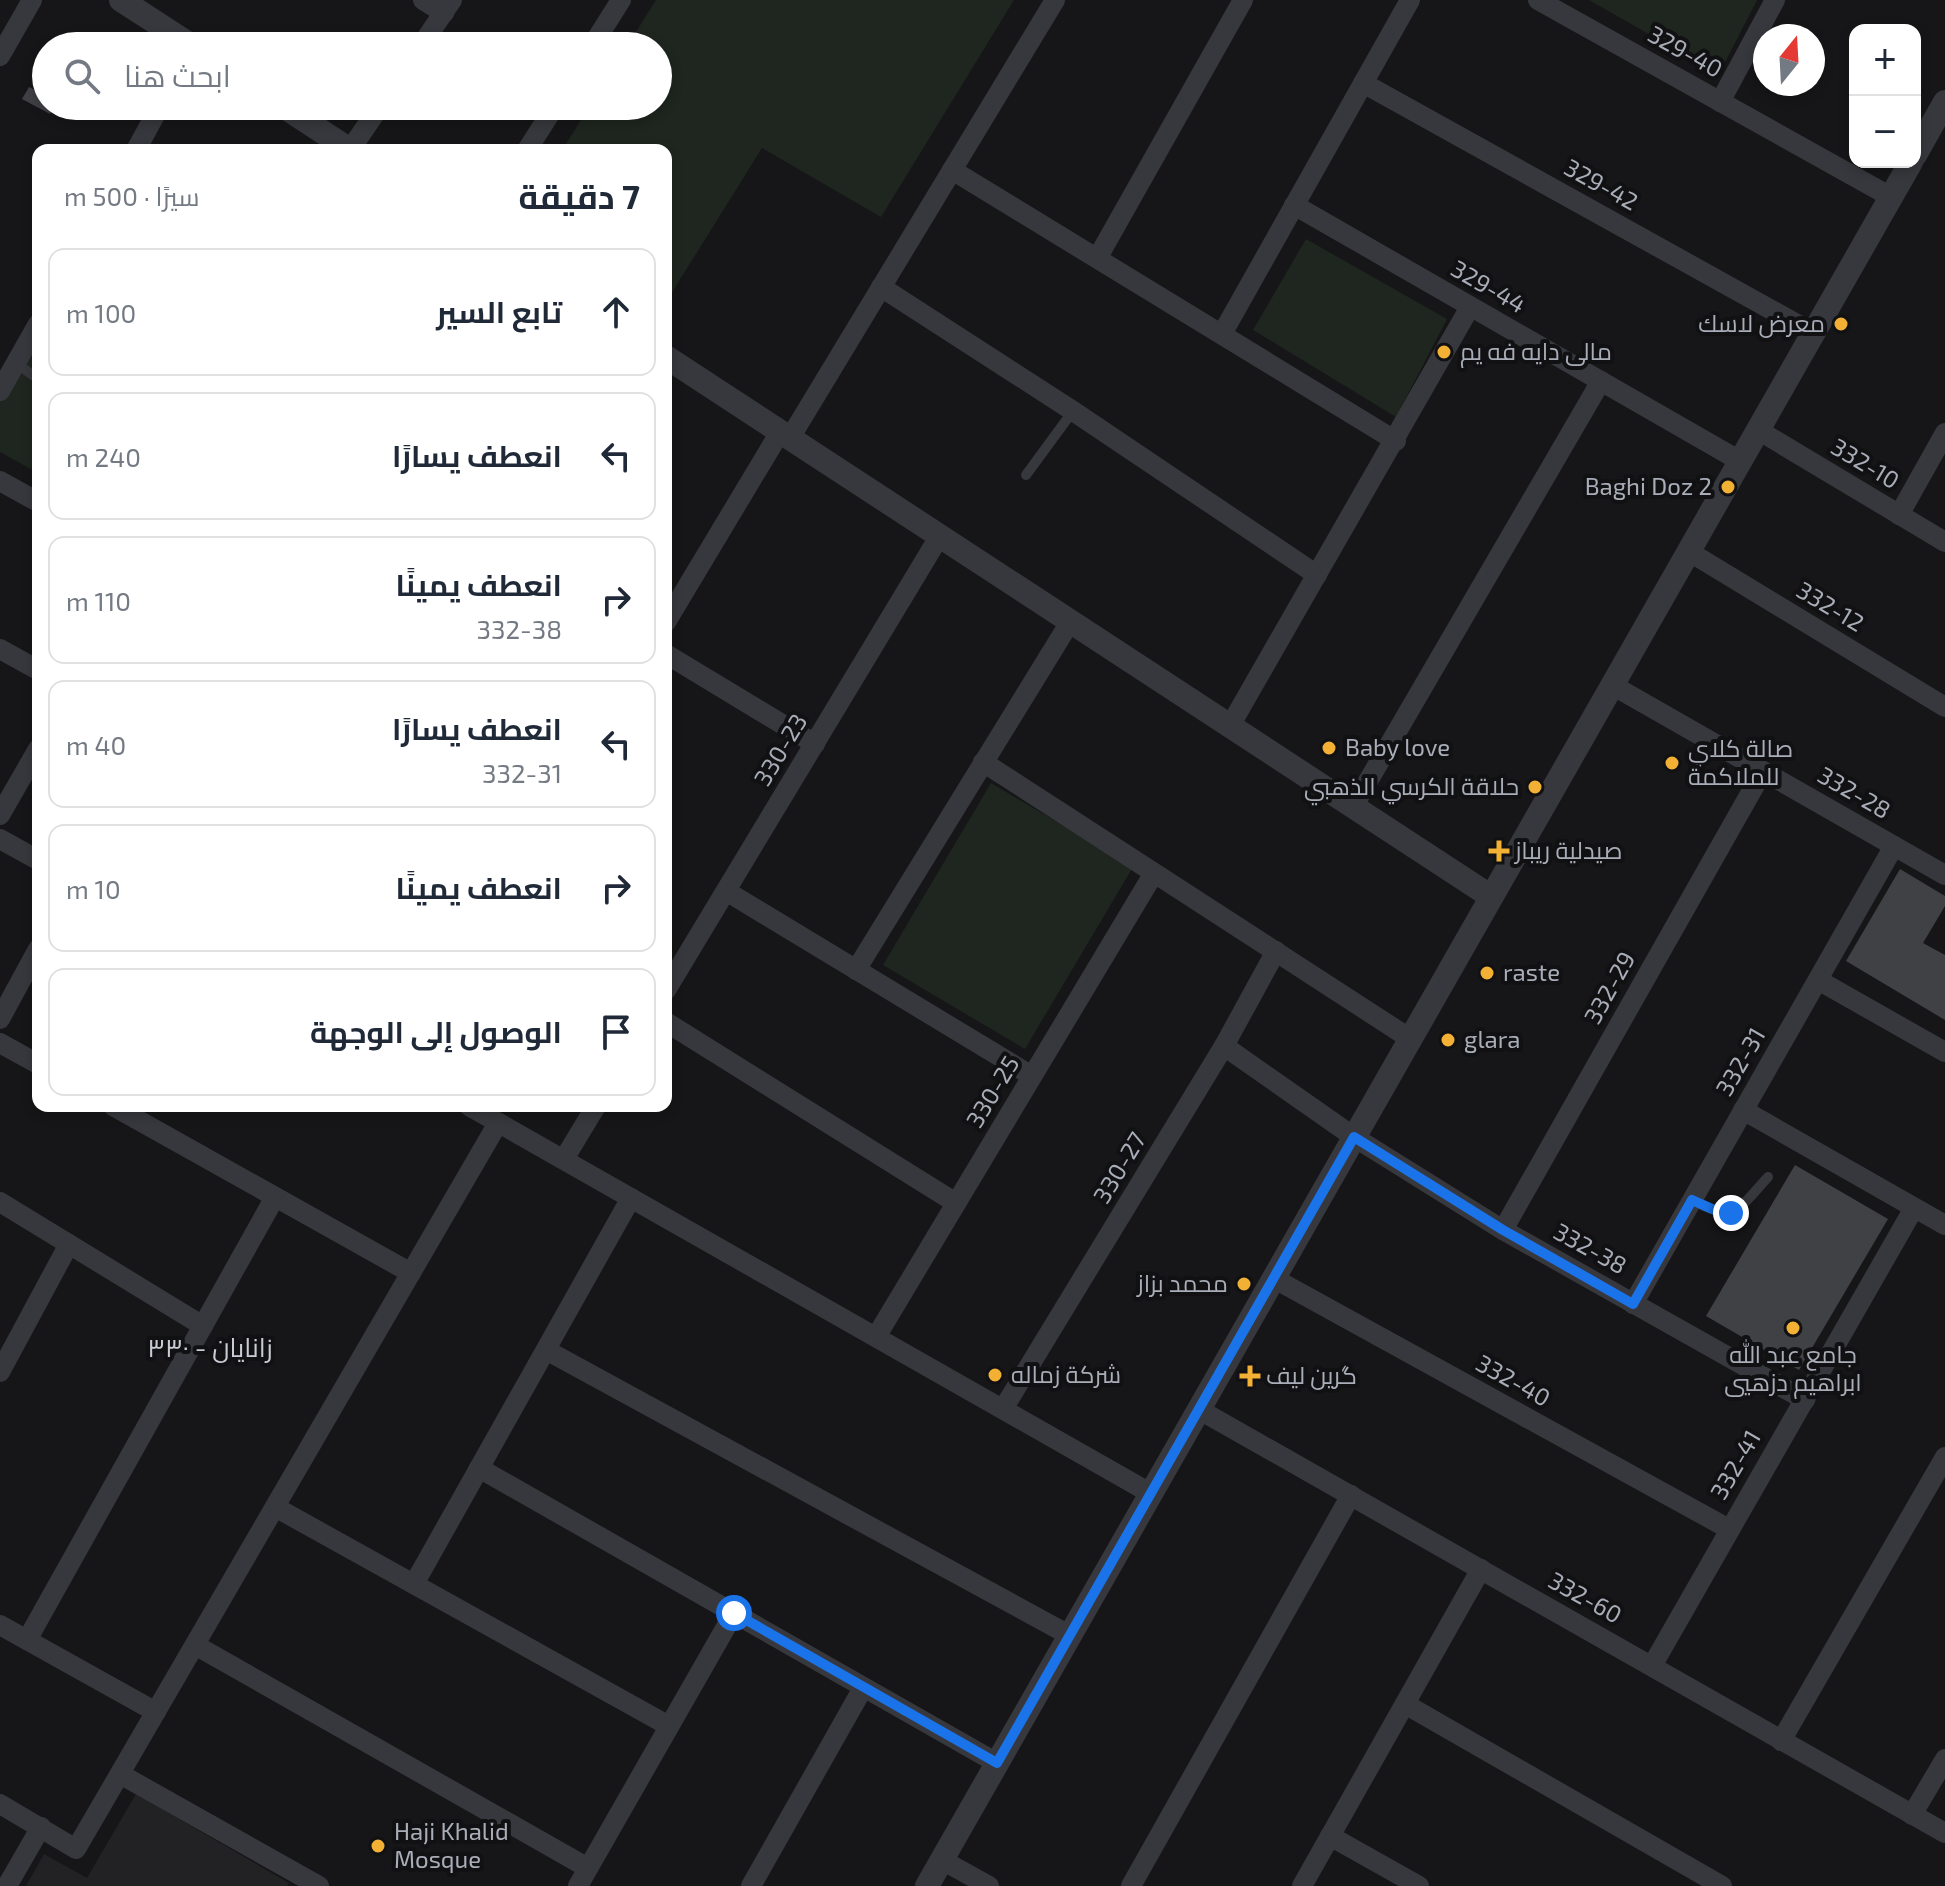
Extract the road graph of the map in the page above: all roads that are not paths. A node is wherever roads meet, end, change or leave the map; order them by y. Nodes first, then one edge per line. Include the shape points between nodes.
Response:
1 (32, 0) edge
2 (121, 0) edge
3 (423, 0) edge
4 (621, 0) edge
5 (1055, 0) edge
6 (1243, 0) edge
7 (1410, 0) edge
8 (1538, 0) edge
9 (1775, 0) edge
10 (448, 6) edge
11 (170, 32) edge
12 (430, 32) edge
13 (601, 32) edge
14 (0, 56) edge
15 (1363, 83) junction
16 (1720, 102) junction
17 (1945, 102) edge
18 (152, 120) edge
19 (304, 120) edge
20 (370, 120) edge
21 (546, 120) edge
22 (139, 144) edge
23 (341, 144) edge
24 (354, 144) edge
25 (531, 144) edge
26 (1921, 144) edge
27 (1908, 168) edge
28 (952, 170) junction
29 (1891, 197) junction
30 (1294, 205) junction
31 (1098, 257) junction
32 (881, 287) junction
33 (1470, 307) junction
34 (1813, 333) junction
35 (1222, 334) junction
36 (32, 335) edge
37 (672, 361) edge
38 (16, 363) junction
39 (32, 375) edge
40 (1601, 381) junction
41 (0, 391) edge
42 (1073, 411) junction
43 (1758, 430) junction
44 (1945, 433) edge
45 (785, 435) junction
46 (1396, 441) junction
47 (1740, 461) junction
48 (1026, 475) dead end
49 (0, 481) edge
50 (32, 499) edge
51 (1899, 515) junction
52 (939, 537) junction
53 (1945, 542) edge
54 (1688, 551) junction
55 (1317, 575) junction
56 (672, 613) edge
57 (1070, 622) junction
58 (0, 649) edge
59 (672, 658) edge
60 (32, 667) edge
61 (1612, 685) junction
62 (1945, 707) edge
63 (1230, 726) junction
64 (815, 744) junction
65 (32, 759) edge
66 (983, 762) junction
67 (1763, 771) junction
68 (1353, 807) junction
69 (0, 815) edge
70 (0, 839) edge
71 (1894, 846) junction
72 (32, 857) edge
73 (1154, 873) junction
74 (1945, 875) edge
75 (726, 891) junction
76 (1490, 896) junction
77 (1276, 951) junction
78 (32, 960) edge
79 (856, 970) junction
80 (672, 980) edge
81 (1818, 980) junction
82 (0, 1019) edge
83 (672, 1026) edge
84 (1409, 1038) junction
85 (0, 1043) edge
86 (1224, 1046) junction
87 (1945, 1052) edge
88 (32, 1061) edge
89 (1032, 1076) junction
90 (1743, 1110) junction
91 (124, 1112) edge
92 (479, 1112) edge
93 (592, 1112) edge
94 (498, 1123) junction
95 (1354, 1137) junction
96 (564, 1159) junction
97 (1768, 1177) dead end
98 (275, 1197) junction
99 (631, 1198) junction
100 (1692, 1200) junction
101 (0, 1202) edge
102 (956, 1203) junction
103 (1914, 1208) junction
104 (1945, 1225) edge
105 (1503, 1230) junction
106 (69, 1244) junction
107 (411, 1273) junction
108 (1273, 1278) junction
109 (1633, 1304) junction
110 (203, 1326) junction
111 (876, 1337) junction
112 (546, 1350) junction
113 (0, 1372) edge
114 (1805, 1400) junction
115 (1003, 1409) junction
116 (1198, 1409) junction
117 (1945, 1457) edge
118 (479, 1468) junction
119 (1150, 1493) junction
120 (1351, 1495) junction
121 (275, 1507) junction
122 (1729, 1529) junction
123 (1481, 1569) junction
124 (414, 1584) junction
125 (734, 1613) junction
126 (0, 1625) edge
127 (1069, 1635) junction
128 (27, 1640) junction
129 (195, 1645) junction
130 (1652, 1666) junction
131 (863, 1688) junction
132 (1405, 1704) junction
133 (156, 1712) junction
134 (669, 1726) junction
135 (1781, 1741) junction
136 (1945, 1759) edge
137 (997, 1763) junction
138 (120, 1774) junction
139 (0, 1804) edge
140 (1912, 1815) junction
141 (41, 1827) junction
142 (1945, 1833) edge
143 (1330, 1836) junction
144 (942, 1860) junction
145 (583, 1877) edge
146 (309, 1884) edge
147 (7, 1886) edge
148 (751, 1886) edge
149 (927, 1886) edge
150 (989, 1886) edge
151 (1131, 1886) edge
152 (1302, 1886) edge
153 (1419, 1886) edge
154 (1722, 1886) edge

1 - 14 street
2 - 11 street
3 - 10 street
4 - 13 street
5 - 28 street
6 - 31 street
7 - 15 street
8 - 16 street, 329-40
9 - 16 street
10 - 12 street
15 - 30 street
15 - 34 street, 329-42
16 - 29 street, 329-40
17 - 26 street
18 - 22 street
19 - 23 street
20 - 24 street
21 - 25 street
27 - 29 street
28 - 31 street
28 - 32 street
29 - 34 street
30 - 33 street, 329-44
30 - 35 street
31 - 35 street
32 - 42 street
32 - 45 street
33 - 40 street, 329-44
33 - 46 street
34 - 43 street
35 - 46 street
36 - 38 street
37 - 45 street
38 - 39 lane
38 - 41 street
40 - 47 street, 329-44
40 - 68 street
42 - 48 lane
42 - 55 street
43 - 47 street
43 - 51 street, 332-10
44 - 51 street
45 - 52 street
45 - 56 street
46 - 55 street
47 - 54 street
49 - 50 street
51 - 53 street, 332-10
52 - 57 street
52 - 64 street, 330-23
54 - 61 street
54 - 62 street, 332-12
55 - 63 street
57 - 63 street
57 - 66 street
58 - 60 street
59 - 64 street
61 - 67 street, 332-28
61 - 76 street
63 - 68 street
64 - 75 street, 330-23
65 - 69 street
66 - 73 street
66 - 79 street
67 - 71 street, 332-28
67 - 105 street, 332-29
68 - 76 street
70 - 72 street
71 - 74 street, 332-28
71 - 81 street, 332-31
73 - 77 street
73 - 89 street, 330-25
75 - 79 street
75 - 80 street, 330-23
76 - 84 street
77 - 84 street
77 - 86 street, 330-27
78 - 82 street
79 - 89 street
81 - 87 street
81 - 90 street, 332-31
83 - 102 street
84 - 95 street
85 - 88 street
86 - 95 street, 332-38
86 - 115 street, 330-27
89 - 102 street, 330-25
90 - 100 street, 332-31
90 - 103 street
91 - 98 street
92 - 94 street
93 - 96 street
94 - 96 street
94 - 107 street
95 - 105 street, 332-38
95 - 108 street
96 - 99 street
97 - 100 lane via 1731,1213
98 - 107 street
98 - 110 street
99 - 111 street
99 - 112 street
100 - 109 street, 332-31
101 - 106 street
102 - 111 street, 330-25
103 - 104 street
103 - 114 street, 332-41
105 - 109 street, 332-38
106 - 110 street
106 - 113 street
107 - 121 street
108 - 116 street
108 - 122 street, 332-40
109 - 114 street, 332-38
110 - 128 street
111 - 115 street
112 - 118 street
112 - 127 street
114 - 122 street, 332-41
115 - 119 street
116 - 119 street
116 - 120 street, 332-60
117 - 135 street
118 - 124 street
118 - 125 street
119 - 127 street
120 - 123 street, 332-60
120 - 151 street
121 - 124 street
121 - 129 street
122 - 130 street, 332-41
123 - 130 street, 332-60
123 - 132 street
124 - 134 street
125 - 131 street
125 - 134 street
126 - 128 street
127 - 137 street
128 - 133 street
129 - 133 street
129 - 145 street
130 - 135 street, 332-60
131 - 137 street
131 - 148 street
132 - 143 street
132 - 154 street
133 - 138 street
134 - 145 street
135 - 140 street, 332-60
136 - 140 street
137 - 144 street
138 - 141 street via 76,1849
138 - 146 street
139 - 141 street
140 - 142 street, 332-60
141 - 147 street
143 - 152 street
143 - 153 street
144 - 149 street
144 - 150 street

